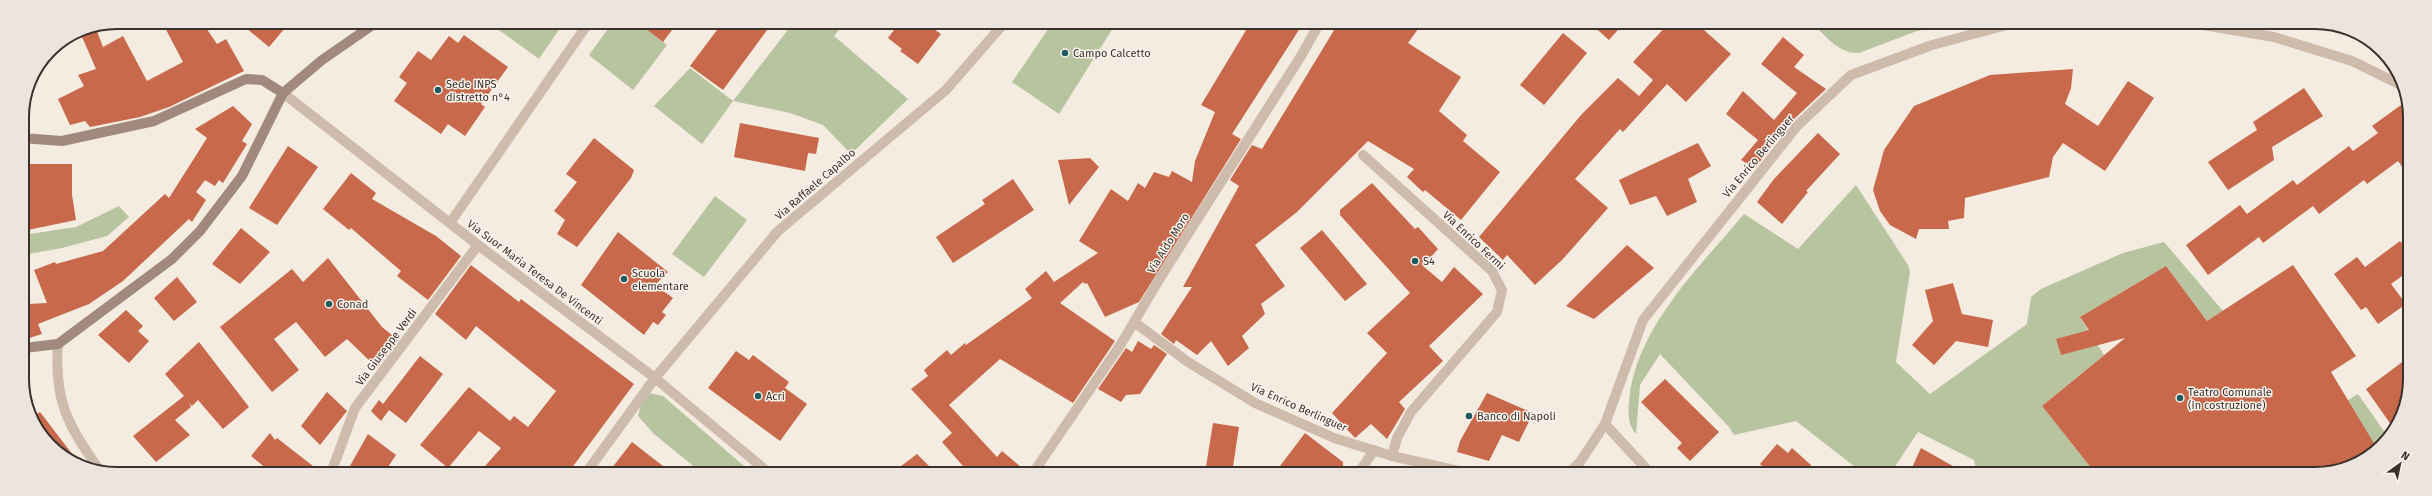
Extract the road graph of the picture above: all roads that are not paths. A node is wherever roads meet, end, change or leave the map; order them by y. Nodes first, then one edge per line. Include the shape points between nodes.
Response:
1 (366, 29) edge
2 (584, 29) edge
3 (998, 29) edge
4 (1316, 29) edge
5 (1992, 29) edge
6 (2227, 29) edge
7 (2396, 82) edge
8 (283, 93) junction
9 (29, 139) edge
10 (1363, 155) dead end
11 (450, 223) junction
12 (478, 245) junction
13 (1134, 322) junction
14 (58, 344) junction
15 (29, 347) edge
16 (655, 378) junction
17 (1605, 424) junction
18 (1374, 450) junction
19 (1392, 456) junction
20 (95, 464) edge
21 (333, 467) edge
22 (590, 467) edge
23 (763, 467) edge
24 (1038, 467) edge
25 (1363, 467) edge
26 (1441, 467) edge
27 (1575, 467) edge
28 (1645, 467) edge

1 - 8 main road via 322,60
2 - 11 street
3 - 16 street, Via Raffaele Capalbo via 946,90 778,231
4 - 13 street, Via Aldo Moro
5 - 17 street, Via Enrico Berlinguer via 1932,45 1851,75 1797,126 1643,320
6 - 7 street via 2274,37 2352,61
8 - 9 main road via 262,80 246,80 154,121 62,141
8 - 11 street, Via Suor Maria Teresa De Vincenti
8 - 14 main road via 242,176 200,231 172,259 140,285
10 - 19 street, Via Enrico Fermi via 1492,271 1502,290 1497,312 1412,412 1397,438
11 - 12 street, Via Suor Maria Teresa De Vincenti
12 - 16 street, Via Suor Maria Teresa De Vincenti
12 - 21 street, Via Giuseppe Verdi via 355,408
13 - 18 street, Via Enrico Berlinguer via 1188,362 1255,403 1334,438
13 - 24 street, Via Aldo Moro via 1060,437
14 - 15 main road
14 - 20 street via 56,367 59,395 74,434
16 - 22 street, Via Raffaele Capalbo
16 - 23 street, Via Suor Maria Teresa De Vincenti
17 - 27 street, Via Enrico Berlinguer
17 - 28 street
18 - 19 street, Via Enrico Berlinguer
18 - 25 street
19 - 26 street, Via Enrico Berlinguer

